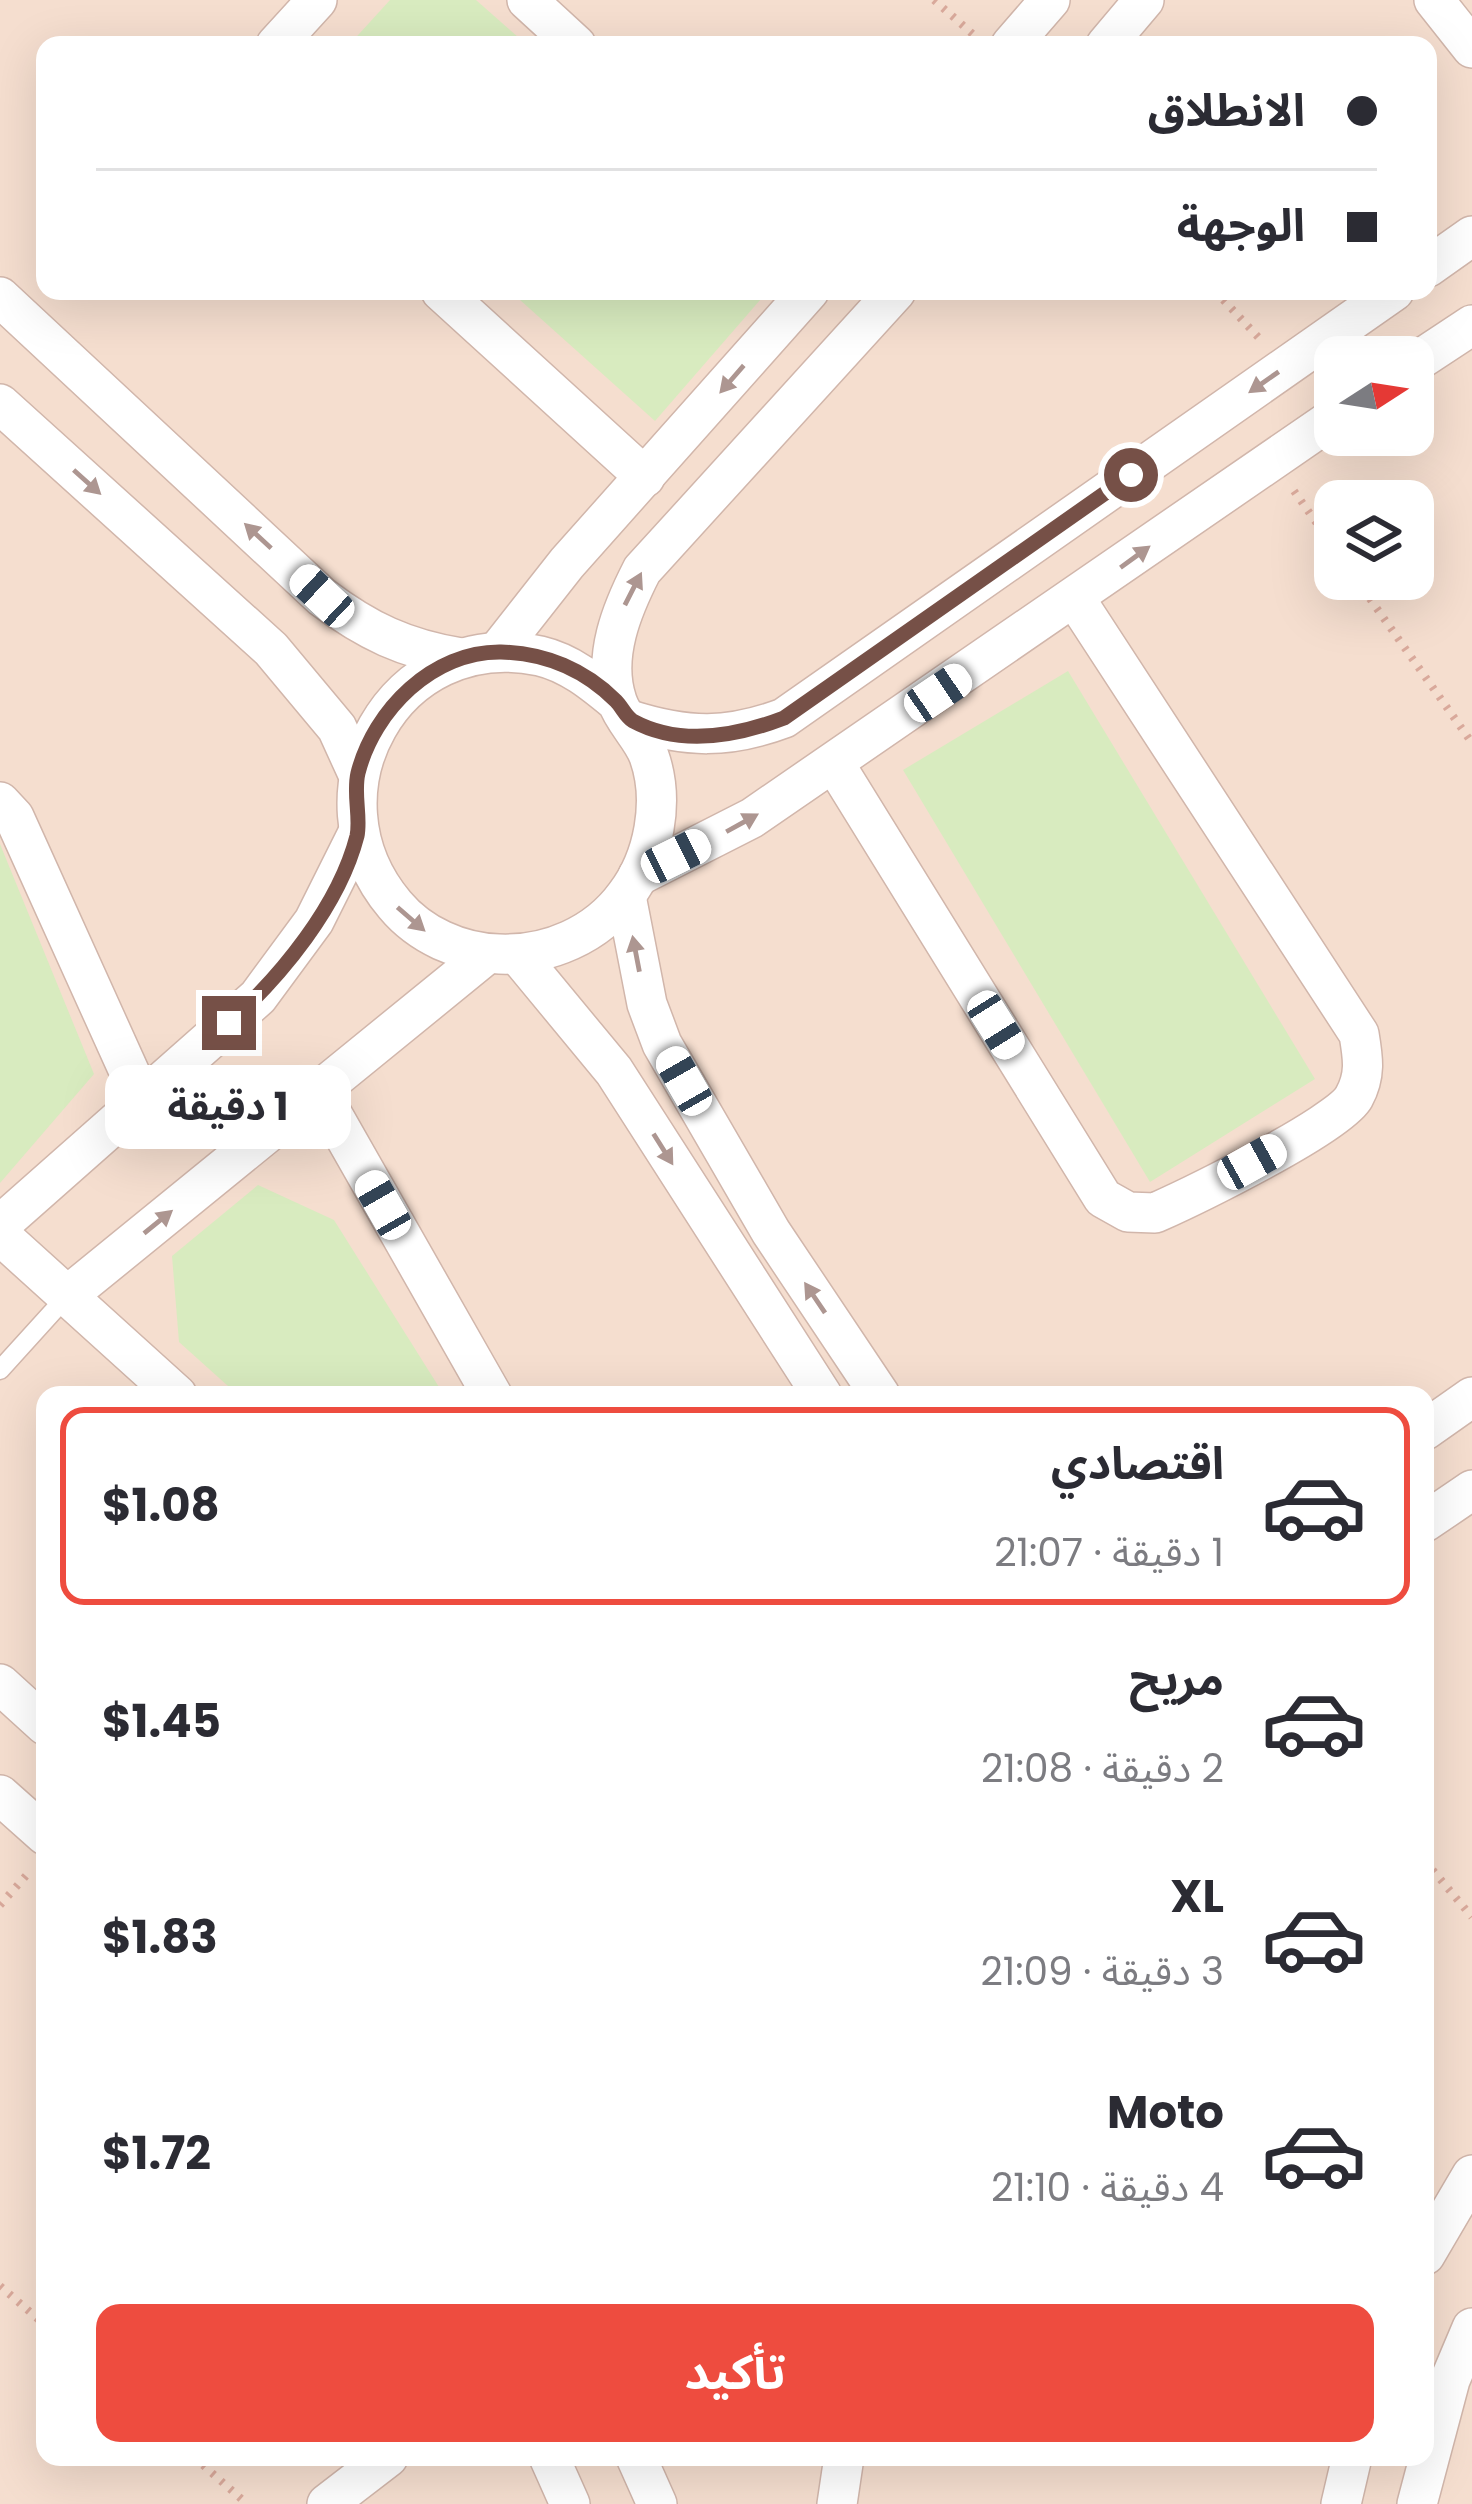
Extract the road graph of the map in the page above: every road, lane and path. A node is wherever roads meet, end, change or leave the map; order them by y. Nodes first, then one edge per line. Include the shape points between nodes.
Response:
1 (317, 0) edge
2 (527, 0) edge
3 (934, 0) edge
4 (1050, 0) edge
5 (1144, 0) edge
6 (1434, 0) edge
7 (283, 36) edge
8 (566, 36) edge
9 (976, 36) edge
10 (1019, 36) edge
11 (1114, 36) edge
12 (1472, 48) edge
13 (1472, 236) edge
14 (1437, 261) edge
15 (0, 296) edge
16 (451, 300) edge
17 (801, 300) edge
18 (888, 300) edge
19 (1223, 300) edge
20 (1381, 300) edge
21 (1472, 325) edge
22 (1434, 350) edge
23 (1286, 367) junction
24 (0, 404) edge
25 (1314, 431) edge
26 (1272, 459) junction
27 (645, 477) junction
28 (1314, 519) edge
29 (1076, 600) junction
30 (1371, 600) edge
31 (479, 655) junction
32 (624, 711) junction
33 (1472, 743) edge
34 (834, 763) junction
35 (358, 773) junction
36 (0, 802) edge
37 (358, 833) junction
38 (632, 886) junction
39 (502, 954) junction
40 (319, 1090) junction
41 (142, 1100) junction
42 (0, 1225) edge
43 (0, 1235) edge
44 (67, 1296) junction
45 (0, 1370) edge
46 (167, 1386) edge
47 (487, 1386) edge
48 (816, 1386) edge
49 (874, 1386) edge
50 (1472, 1397) edge
51 (1434, 1424) edge
52 (1472, 1490) edge
53 (1434, 1515) edge
54 (0, 1684) edge
55 (36, 1717) edge
56 (0, 1795) edge
57 (36, 1827) edge
58 (36, 1865) edge
59 (1434, 1873) edge
60 (0, 1904) edge
61 (1472, 1918) edge
62 (1472, 2175) edge
63 (1434, 2240) edge
64 (0, 2286) edge
65 (36, 2318) edge
66 (1472, 2328) edge
67 (1461, 2372) edge
68 (1434, 2455) edge
69 (204, 2466) edge
70 (376, 2466) edge
71 (554, 2466) edge
72 (640, 2466) edge
73 (843, 2466) edge
74 (1350, 2466) edge
75 (1430, 2466) edge
76 (248, 2504) edge
77 (327, 2504) edge
78 (570, 2504) edge
79 (658, 2504) edge
80 (837, 2504) edge
81 (1341, 2504) edge
82 (1418, 2504) edge

1 - 7 street
2 - 8 street
3 - 9 path
4 - 10 street
5 - 11 street
6 - 12 street
13 - 14 street
31 -> 15 street via 408,649 349,617
16 - 27 street
17 -> 27 street
32 -> 18 street via 613,646 642,570
19 - 23 path
20 - 23 street
21 - 22 street
23 -> 32 street via 784,718 714,736 678,735
24 -> 35 street via 272,649 337,728
25 - 26 street
26 - 28 path
29 -> 26 street
27 - 31 street
29 - 34 street
29 - 34 street via 1359,1034 1359,1085 1352,1102 1324,1123 1155,1213 1128,1212 1103,1198
30 - 33 path
31 - 32 street via 542,656 583,674
31 - 35 street via 413,684 377,724
32 - 38 street via 650,758 656,797 653,838
38 -> 34 street
35 - 37 street
36 - 41 street via 14,817
37 -> 39 street via 367,863 403,915 442,940
37 - 41 street via 289,961
38 - 39 street via 578,937
49 -> 38 street via 771,1232 662,1044 647,1004
39 - 40 street
39 -> 48 street via 614,1071
44 -> 40 street
40 - 47 street
41 - 42 street
43 - 44 street
44 - 45 lane
44 - 46 street
50 - 51 street
52 - 53 street
54 - 55 street
56 - 57 street
58 - 60 path
59 - 61 path
62 - 63 street
64 - 65 path
66 - 67 street
67 - 68 street
69 - 76 path
70 - 77 street
71 - 78 street
72 - 79 street
73 - 80 street
74 - 81 street
75 - 82 street

